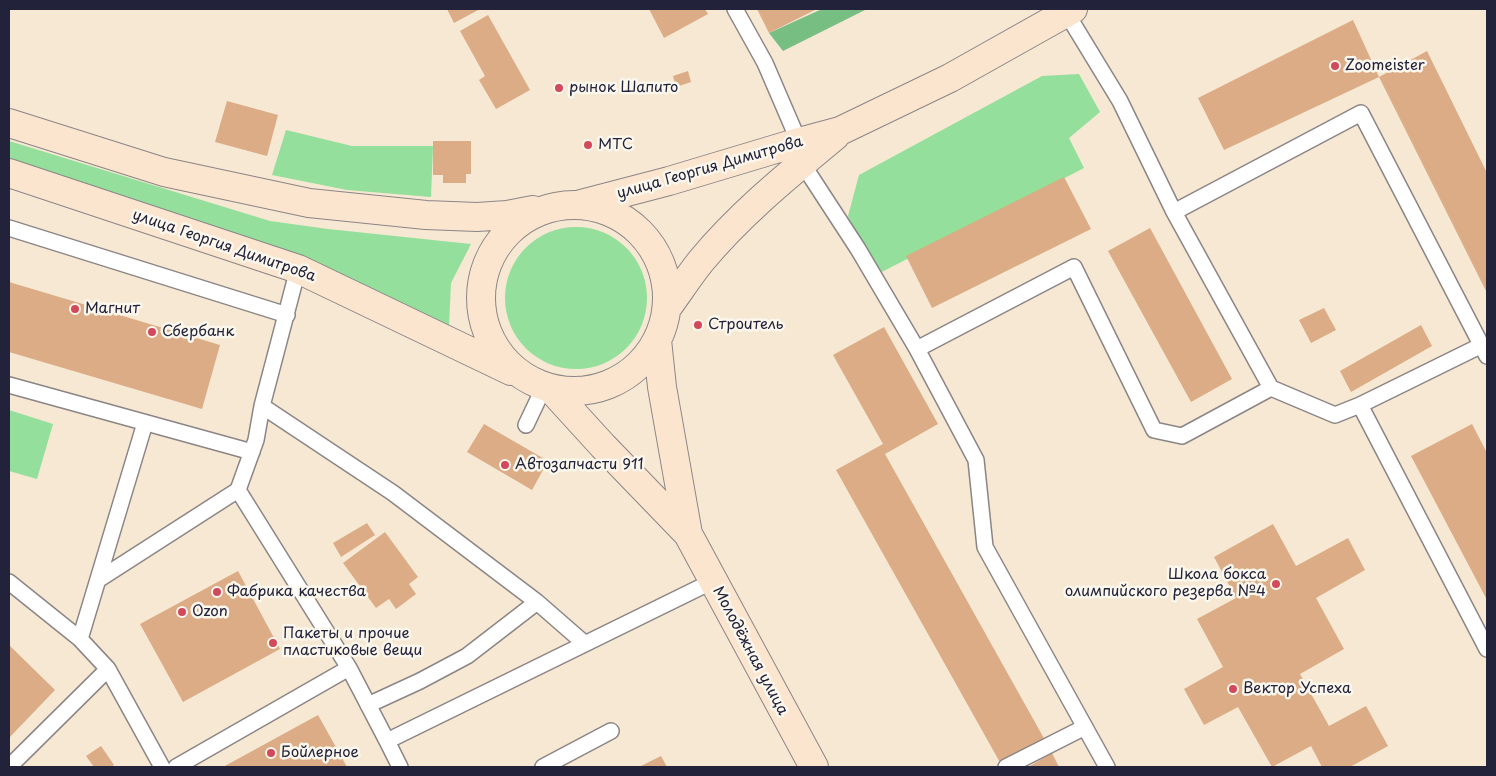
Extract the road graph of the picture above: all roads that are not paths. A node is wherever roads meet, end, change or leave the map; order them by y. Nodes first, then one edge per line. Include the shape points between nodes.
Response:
1 (735, 9) edge
2 (1068, 10) edge
3 (9, 123) edge
4 (801, 152) junction
5 (9, 173) edge
6 (580, 204) junction
7 (544, 208) junction
8 (1174, 212) junction
9 (9, 228) edge
10 (298, 269) junction
11 (667, 308) junction
12 (287, 315) junction
13 (657, 340) junction
14 (917, 349) junction
15 (1484, 350) edge
16 (515, 373) junction
17 (9, 385) edge
18 (547, 388) junction
19 (1271, 388) junction
20 (262, 406) junction
21 (1360, 406) junction
22 (145, 423) junction
23 (526, 425) dead end
24 (252, 452) junction
25 (238, 490) junction
26 (688, 534) junction
27 (98, 580) junction
28 (713, 581) junction
29 (9, 582) edge
30 (537, 602) junction
31 (80, 639) junction
32 (584, 643) junction
33 (1487, 649) edge
34 (108, 668) junction
35 (349, 668) junction
36 (368, 705) junction
37 (1085, 727) junction
38 (611, 731) dead end
39 (387, 741) junction
40 (9, 767) edge
41 (162, 767) edge
42 (176, 767) edge
43 (400, 767) edge
44 (543, 767) edge
45 (814, 767) edge
46 (1006, 767) edge
47 (1107, 767) edge

1 - 4 lane via 765,64
2 - 4 main road, улица Георгия Димитрова via 950,78
2 - 8 lane via 1120,101
3 - 7 main road via 164,172 309,203 478,217
4 - 6 main road, улица Георгия Димитрова
4 - 11 main road, улица Георгия Димитрова via 700,262
4 - 14 lane
5 - 10 main road, улица Георгия Димитрова
6 - 7 main road
6 - 11 main road via 626,219 646,238 663,270
7 - 16 main road via 520,222 500,242 490,258 481,289 490,338
8 - 15 lane via 1361,113
8 - 19 lane
9 - 12 lane
10 - 12 lane
10 - 16 main road, улица Георгия Димитрова
11 - 13 main road
12 - 20 lane
13 - 18 main road via 637,366 612,382 587,391
13 - 26 main road, Молодёжная улица
14 - 19 lane via 1074,267 1154,430 1182,436
14 - 37 lane via 976,460 985,547
15 - 21 lane
16 - 18 main road, улица Георгия Димитрова
17 - 22 lane
18 - 23 lane
18 - 26 main road, Молодёжная улица
19 - 21 lane via 1335,415
20 - 24 lane
20 - 30 lane via 393,493
21 - 33 lane
22 - 24 lane
22 - 27 lane
24 - 25 lane
25 - 27 lane
25 - 35 lane
26 - 28 main road, Молодёжная улица
27 - 31 lane
28 - 32 lane
28 - 45 main road, Молодёжная улица
29 - 31 lane
30 - 32 lane
30 - 36 lane via 467,656
31 - 34 lane
32 - 39 lane
34 - 40 lane
34 - 41 lane
35 - 36 lane
35 - 42 lane
36 - 39 lane
37 - 46 lane
37 - 47 lane
38 - 44 lane
39 - 43 lane

